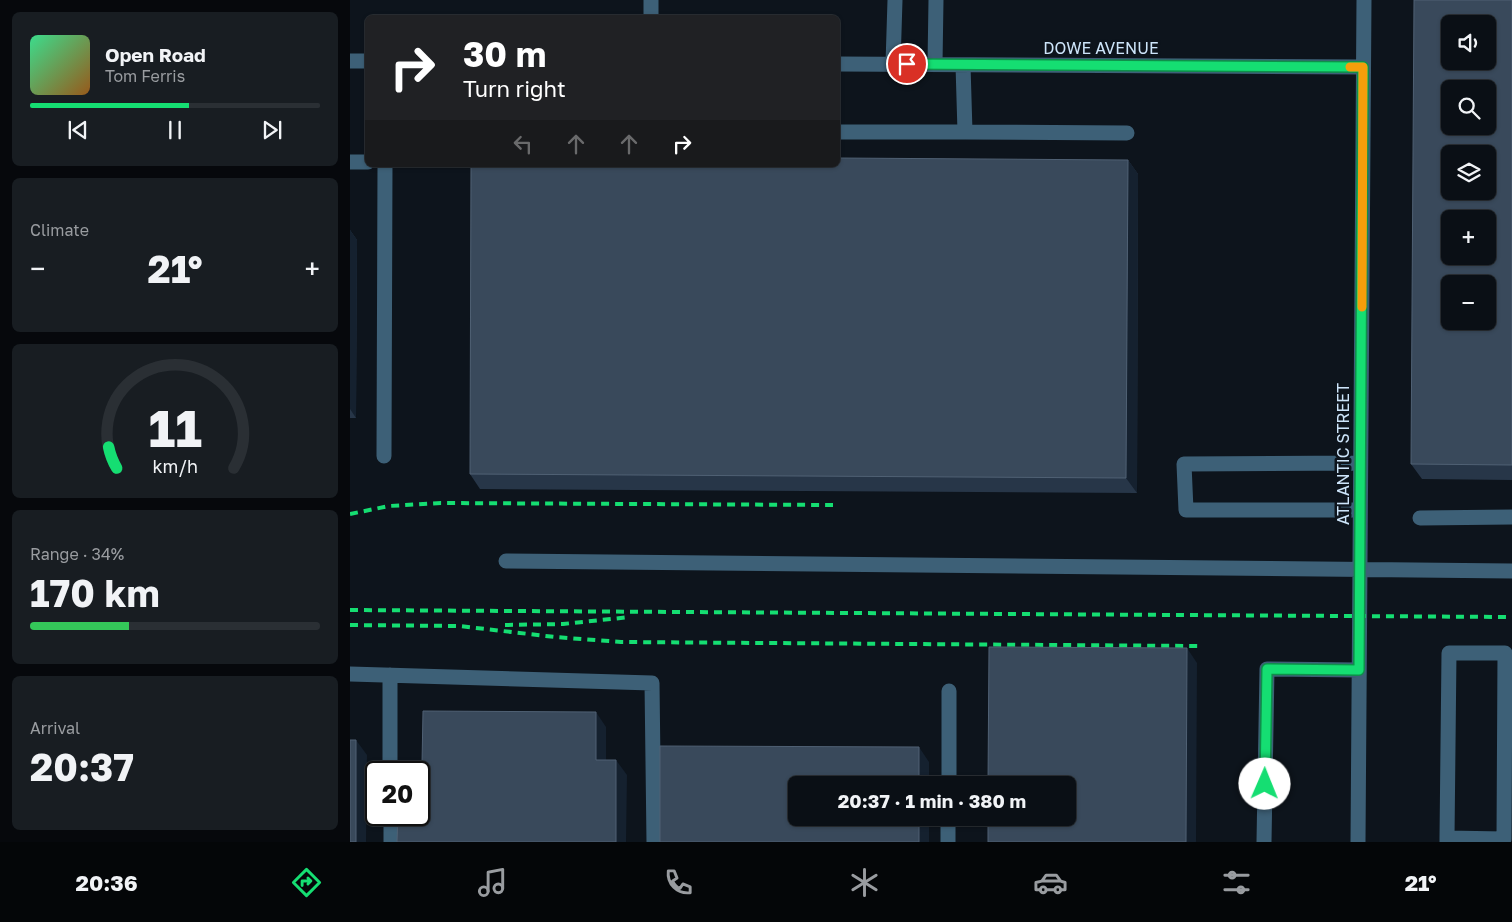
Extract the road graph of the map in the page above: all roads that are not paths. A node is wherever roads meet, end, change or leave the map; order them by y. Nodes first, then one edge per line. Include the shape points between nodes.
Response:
1 (651, 0) edge
2 (895, 0) edge
3 (936, 0) edge
4 (1364, 0) edge
5 (651, 15) edge
6 (350, 61) edge
7 (365, 61) edge
8 (840, 64) edge
9 (893, 64) junction
10 (935, 64) junction
11 (963, 65) junction
12 (1363, 67) junction
13 (840, 132) edge
14 (965, 132) junction
15 (1127, 133) dead end
16 (350, 162) edge
17 (365, 162) edge
18 (385, 167) edge
19 (384, 456) dead end
20 (1360, 463) junction
21 (1360, 510) junction
22 (1512, 517) edge
23 (1420, 518) dead end
24 (506, 561) dead end
25 (1361, 569) junction
26 (1512, 571) edge
27 (1359, 670) junction
28 (350, 674) edge
29 (390, 675) junction
30 (949, 691) dead end
31 (390, 761) edge
32 (949, 776) edge
33 (391, 826) edge
34 (948, 826) edge
35 (1447, 840) edge
36 (391, 842) edge
37 (654, 842) edge
38 (948, 842) edge
39 (1264, 842) edge
40 (1358, 842) edge

1 - 5 street
2 - 9 street
3 - 10 street
4 - 12 street, ATLANTIC STREET
6 - 7 street
8 - 9 street, DOWE AVENUE
9 - 10 street, DOWE AVENUE
10 - 11 street, DOWE AVENUE
11 - 12 street, DOWE AVENUE
11 - 14 street
12 - 20 street, ATLANTIC STREET
13 - 14 street
14 - 15 street
16 - 17 street
18 - 19 street
20 - 21 street, ATLANTIC STREET
20 - 21 street via 1184,464 1186,510
21 - 25 street, ATLANTIC STREET
22 - 23 street
24 - 25 street
25 - 26 street
25 - 27 street, ATLANTIC STREET
27 - 39 street via 1267,669
27 - 40 street, ATLANTIC STREET
28 - 29 street
29 - 31 street
29 - 37 street via 652,683
30 - 32 street
33 - 36 street
34 - 38 street
35 - 35 street via 1504,839 1505,653 1449,653

